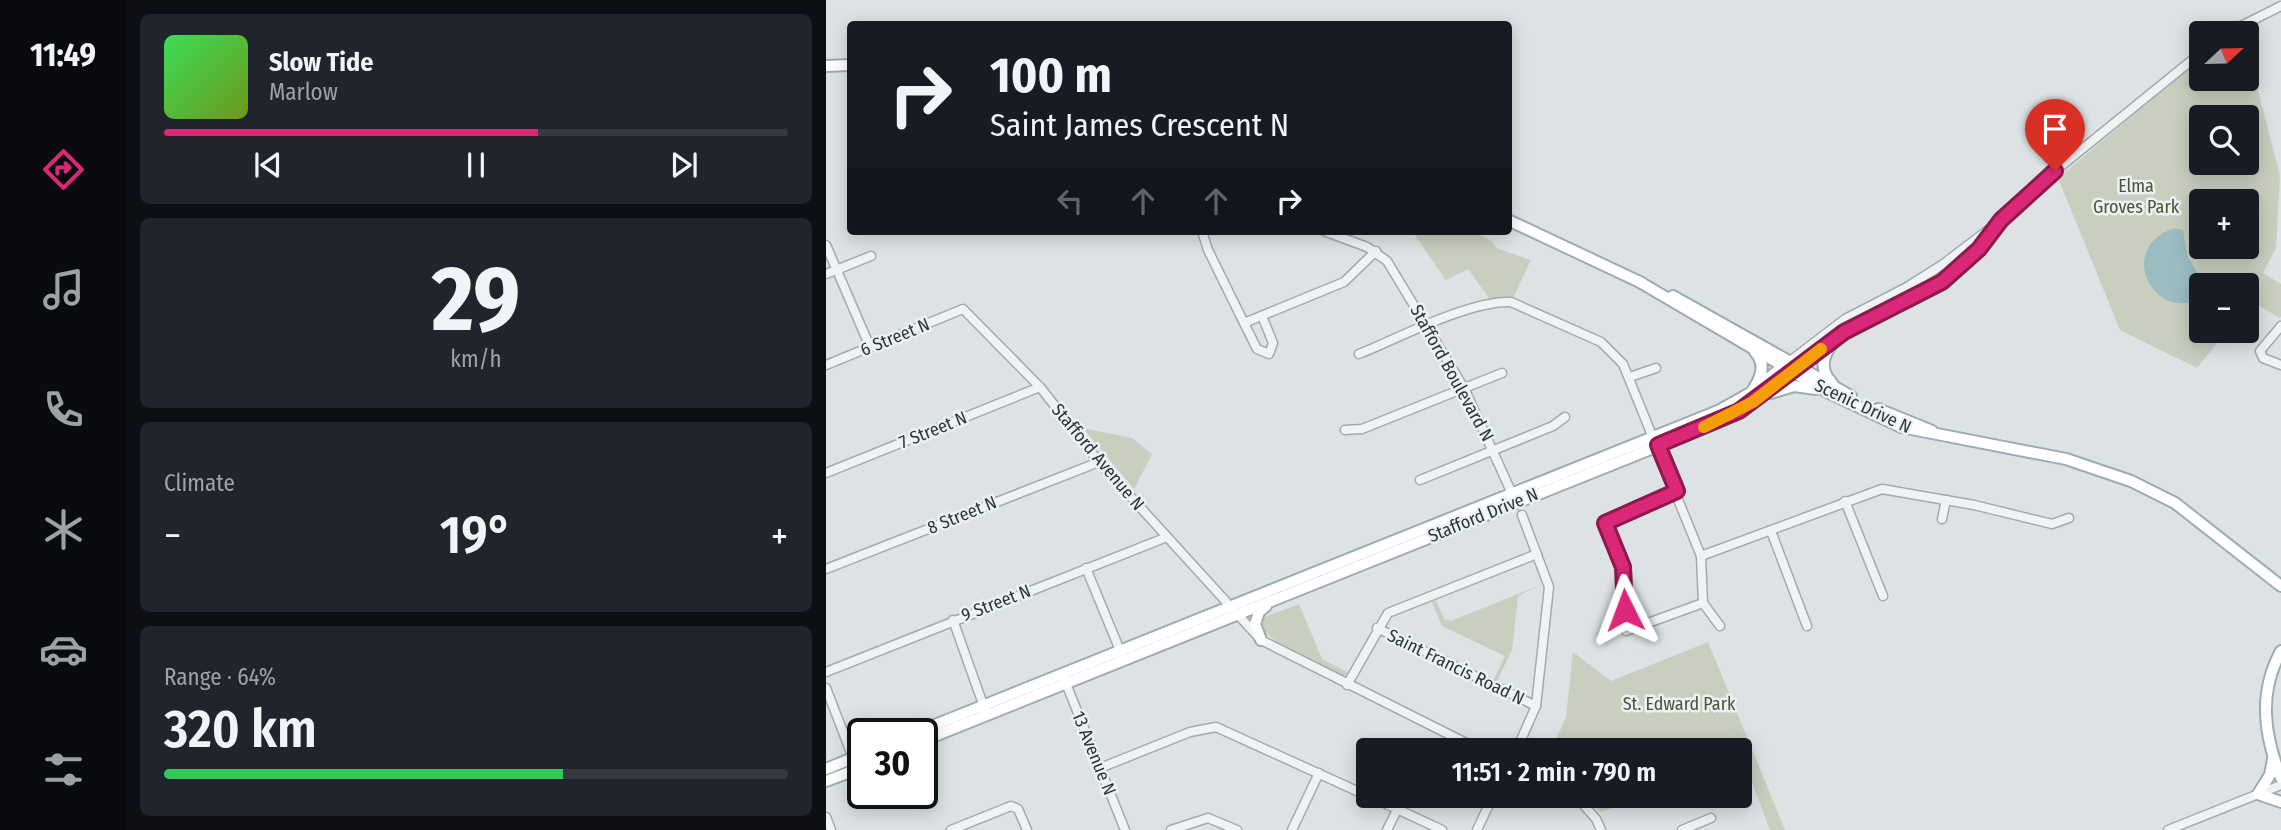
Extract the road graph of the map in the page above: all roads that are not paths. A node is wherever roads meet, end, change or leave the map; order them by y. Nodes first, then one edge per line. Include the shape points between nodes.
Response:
1 (2281, 6) edge
2 (2251, 21) edge
3 (2189, 63) edge
4 (847, 65) edge
5 (826, 66) edge
6 (2001, 220) junction
7 (1512, 222) edge
8 (1203, 235) edge
9 (1334, 235) edge
10 (826, 245) edge
11 (1376, 251) junction
12 (870, 256) dead end
13 (839, 269) junction
14 (826, 274) edge
15 (1637, 281) junction
16 (963, 309) joint
17 (1262, 316) junction
18 (1244, 323) junction
19 (1427, 326) junction
20 (2281, 326) edge
21 (1844, 332) junction
22 (1747, 346) junction
23 (870, 347) junction
24 (1359, 354) dead end
25 (826, 365) edge
26 (2281, 365) edge
27 (1791, 366) junction
28 (1656, 368) dead end
29 (1502, 373) dead end
30 (1630, 377) junction
31 (1040, 387) junction
32 (1464, 388) junction
33 (1833, 390) junction
34 (1752, 397) junction
35 (1565, 417) dead end
36 (1345, 430) dead end
37 (1656, 440) junction
38 (1495, 450) junction
39 (1099, 462) junction
40 (826, 473) edge
41 (1420, 480) dead end
42 (1677, 491) junction
43 (1514, 497) junction
44 (1946, 500) junction
45 (1845, 501) junction
46 (1522, 515) dead end
47 (2069, 518) dead end
48 (1942, 519) dead end
49 (1771, 531) junction
50 (1167, 537) junction
51 (1537, 554) junction
52 (1701, 556) junction
53 (1086, 568) junction
54 (826, 569) edge
55 (2280, 585) edge
56 (1883, 596) dead end
57 (1268, 603) junction
58 (1703, 603) junction
59 (1234, 611) junction
60 (953, 620) junction
61 (1720, 626) dead end
62 (1807, 626) dead end
63 (1377, 628) junction
64 (1261, 640) junction
65 (2281, 651) edge
66 (1123, 657) junction
67 (826, 672) edge
68 (1064, 679) junction
69 (1347, 685) junction
70 (826, 688) edge
71 (1536, 706) junction
72 (985, 710) junction
73 (938, 725) edge
74 (847, 733) edge
75 (938, 733) edge
76 (1455, 738) edge
77 (1522, 738) edge
78 (2273, 756) junction
79 (847, 760) edge
80 (1100, 768) junction
81 (826, 769) edge
82 (847, 773) edge
83 (1319, 773) junction
84 (2281, 778) edge
85 (826, 781) edge
86 (2281, 785) edge
87 (1356, 790) edge
88 (2258, 794) junction
89 (2281, 802) edge
90 (1393, 808) edge
91 (1487, 808) edge
92 (1586, 808) edge
93 (1397, 810) junction
94 (826, 817) edge
95 (1711, 818) dead end
96 (831, 830) edge
97 (951, 830) edge
98 (1027, 830) edge
99 (1125, 830) edge
100 (1171, 830) edge
101 (1237, 830) edge
102 (1292, 830) edge
103 (1387, 830) edge
104 (1442, 830) edge
105 (1477, 830) edge
106 (1601, 830) edge
107 (1682, 830) edge
108 (2168, 830) edge

1 - 2 street
3 - 6 street, Stafford Drive N
4 - 5 main road
6 - 21 street, Stafford Drive N via 1979,249 1942,282
6 - 27 street, Stafford Drive N via 1927,275 1845,319
7 - 15 main road, Scenic Drive N
8 - 18 street
9 - 11 street
10 - 13 street
11 - 17 street via 1344,282
11 - 19 street, Stafford Boulevard N
12 - 13 street
13 - 14 street
13 - 23 street
15 - 22 main road, Scenic Drive N
15 - 27 main road, Scenic Drive N via 1688,303
16 - 23 street, 6 Street N
16 - 31 street, Stafford Avenue N
17 - 18 street
17 - 18 street via 1273,343 1269,354 1257,349
19 - 24 street
19 - 30 street via 1485,304 1511,302 1601,342 1617,355
19 - 32 street, Stafford Boulevard N
20 - 26 street via 2260,352 2263,358
21 - 27 street, Stafford Drive N
21 - 33 main road via 1828,348 1824,362
22 - 27 main road, Scenic Drive N
22 - 34 main road via 1758,354 1762,370
23 - 25 street, 6 Street N
27 - 33 main road, Scenic Drive N
27 - 34 main road, Stafford Drive N
28 - 30 street
29 - 32 street
30 - 37 street
31 - 39 street, Stafford Avenue N
31 - 40 street, 7 Street N
32 - 36 street via 1362,429
32 - 38 street, Stafford Boulevard N
33 - 34 main road via 1794,386
33 - 55 main road, Scenic Drive N via 1901,427 2096,467 2131,481 2175,503
34 - 37 main road, Stafford Drive N via 1718,422
35 - 38 street
37 - 42 street
37 - 43 main road, Stafford Drive N
38 - 41 street
38 - 43 street, Stafford Boulevard N
39 - 50 street, Stafford Avenue N
39 - 54 street, 8 Street N
42 - 52 street
42 - 58 street via 1605,523 1623,567 1626,631
43 - 57 main road, Stafford Drive N
43 - 59 main road, Stafford Drive N
44 - 45 street via 1882,489
44 - 47 street via 2052,524
44 - 48 street
45 - 49 street
45 - 56 street
46 - 51 street
49 - 52 street
49 - 62 street
50 - 53 street, 9 Street N
50 - 59 street, Stafford Avenue N
51 - 63 street via 1388,613
51 - 71 street via 1549,587
52 - 58 street
53 - 60 street, 9 Street N
53 - 66 street
57 - 59 main road, Stafford Drive N
57 - 64 main road via 1256,618
58 - 61 street
59 - 64 street, Stafford Avenue N
59 - 66 main road, Stafford Drive N
60 - 67 street, 9 Street N
60 - 72 street
63 - 69 street
63 - 71 street, Saint Francis Road N
64 - 69 street, Stafford Avenue N
65 - 78 main road via 2269,676 2265,703
66 - 68 main road, Stafford Drive N
68 - 72 main road, Stafford Drive N
68 - 80 street, 13 Avenue N
69 - 76 street, Stafford Avenue N
70 - 74 street
71 - 77 street
72 - 73 main road, Stafford Drive N
72 - 75 main road, Stafford Drive N
78 - 84 main road
78 - 88 main road via 2270,775
79 - 81 main road
80 - 83 street via 1216,727
80 - 99 street, 13 Avenue N
82 - 85 main road
83 - 87 street
83 - 102 street
86 - 88 street
88 - 89 main road
88 - 108 street
90 - 93 street
91 - 105 street
92 - 106 street
93 - 103 street
93 - 104 street
94 - 96 street
95 - 107 street
97 - 98 street via 1005,808 1016,808
100 - 101 street via 1208,818

